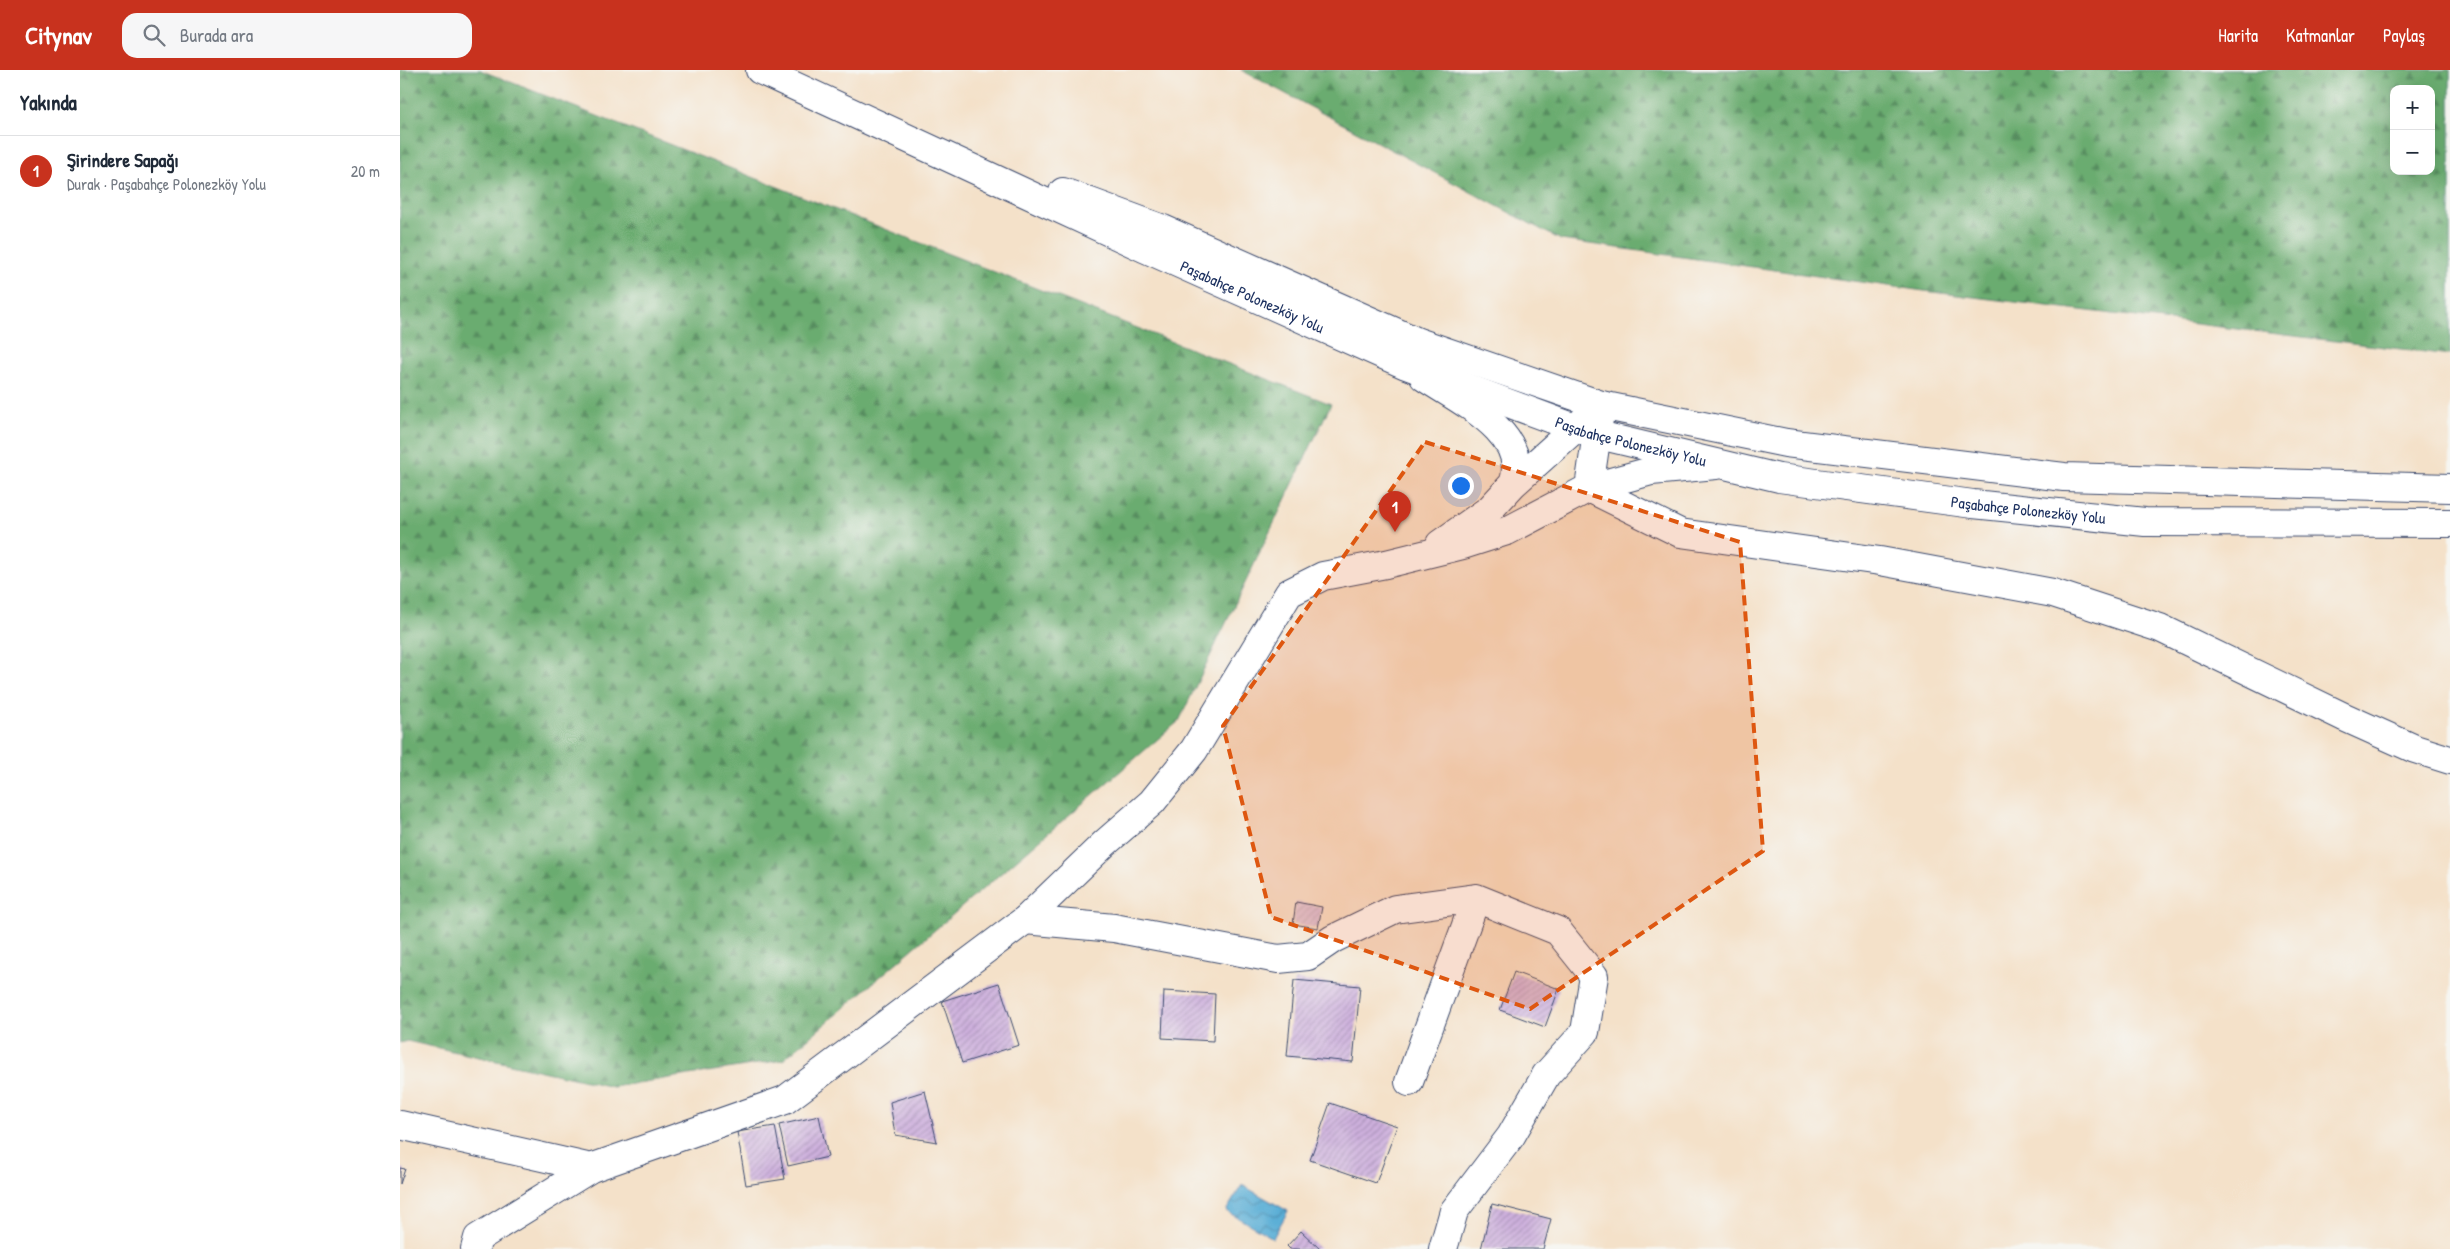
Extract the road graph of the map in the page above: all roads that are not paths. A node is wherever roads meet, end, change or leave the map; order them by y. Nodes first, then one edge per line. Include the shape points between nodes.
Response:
1 (760, 70) edge
2 (870, 120) junction
3 (1406, 365) junction
4 (1600, 405) junction
5 (1586, 432) junction
6 (1716, 465) junction
7 (1513, 484) junction
8 (1589, 488) junction
9 (2450, 488) edge
10 (2450, 524) edge
11 (1425, 555) junction
12 (2450, 760) edge
13 (1476, 898) junction
14 (1025, 920) junction
15 (1408, 1082) dead end
16 (400, 1125) edge
17 (591, 1168) junction
18 (475, 1249) edge
19 (1443, 1249) edge

1 - 2 street, Paşabahçe Polonezköy Yolu
2 - 3 street, Paşabahçe Polonezköy Yolu
2 - 4 street, Paşabahçe Polonezköy Yolu via 1163,229 1418,342
3 - 5 street, Paşabahçe Polonezköy Yolu
3 - 7 street via 1495,425 1511,444 1518,471
4 - 5 street
4 - 9 street, Paşabahçe Polonezköy Yolu via 1786,444 2064,477
5 - 6 street, Paşabahçe Polonezköy Yolu
5 - 7 street
5 - 8 street
6 - 8 street via 1651,471
6 - 10 street, Paşabahçe Polonezköy Yolu via 1779,478 1973,504 2146,522
7 - 11 street via 1490,509
8 - 11 street via 1507,531
8 - 12 street via 1680,532 1880,561 2052,593 2160,628 2344,717 2415,749
11 - 14 street via 1323,576 1289,593 1194,750 1152,802
13 - 14 street via 1395,909 1333,939 1308,956 1278,959 1114,928
13 - 15 street
13 - 19 street via 1558,931 1594,976 1586,1032 1546,1075 1511,1136 1454,1211
14 - 17 street via 785,1100
16 - 17 street
17 - 18 street via 478,1238

